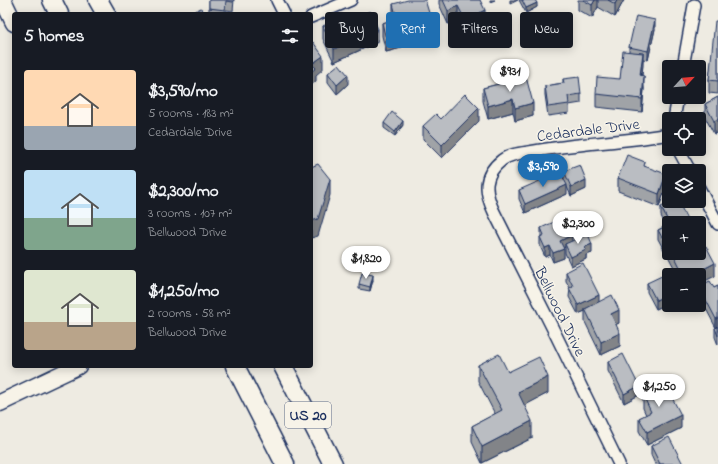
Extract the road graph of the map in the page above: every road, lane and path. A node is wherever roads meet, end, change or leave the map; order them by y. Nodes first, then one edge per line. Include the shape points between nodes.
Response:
1 (3, 0) edge
2 (52, 0) edge
3 (98, 0) edge
4 (276, 0) edge
5 (351, 0) edge
6 (693, 2) edge
7 (58, 12) edge
8 (105, 12) edge
9 (283, 12) edge
10 (313, 16) edge
11 (12, 18) edge
12 (684, 60) edge
13 (662, 135) edge
14 (492, 170) joint
15 (706, 201) edge
16 (718, 224) edge
17 (74, 368) edge
18 (237, 368) edge
19 (284, 368) edge
20 (0, 403) edge
21 (271, 438) junction
22 (285, 464) edge
23 (288, 464) edge
24 (333, 464) edge
25 (619, 464) edge

1 - 11 street
2 - 7 main road
3 - 8 main road
4 - 9 street
5 - 10 street
6 - 12 street
13 - 14 street, Cedardale Drive via 514,154 503,159
14 - 25 street, Bellwood Drive via 487,188 488,199
15 - 16 street
17 - 20 street
18 - 21 main road, US 20
19 - 24 main road, US 20
21 - 22 main road, US 20
21 - 23 main road

